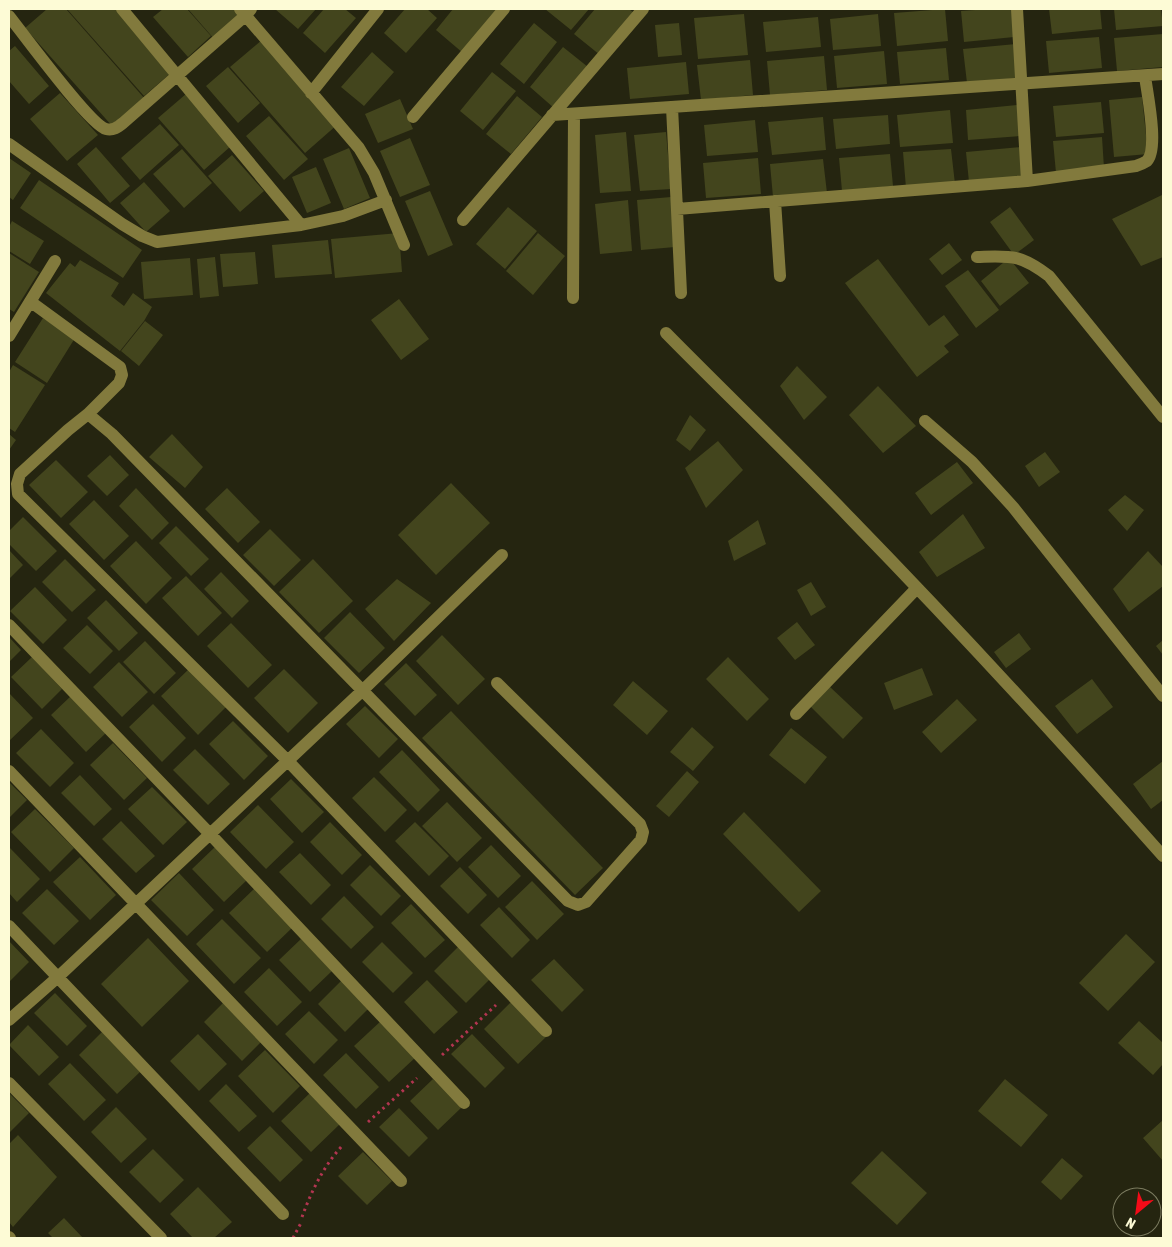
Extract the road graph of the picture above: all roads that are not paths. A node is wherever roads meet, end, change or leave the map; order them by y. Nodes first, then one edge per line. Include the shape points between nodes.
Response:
1 (122, 9) edge
2 (378, 9) edge
3 (504, 9) edge
4 (643, 9) edge
5 (1017, 9) edge
6 (245, 11) edge
7 (9, 16) edge
8 (176, 74) junction
9 (1163, 74) edge
10 (1145, 76) junction
11 (1022, 84) junction
12 (311, 93) junction
13 (672, 107) junction
14 (574, 114) junction
15 (552, 115) junction
16 (412, 117) dead end
17 (9, 144) edge
18 (1027, 181) junction
19 (386, 200) junction
20 (775, 201) junction
21 (677, 209) junction
22 (463, 220) dead end
23 (300, 225) junction
24 (404, 245) dead end
25 (977, 257) dead end
26 (55, 261) dead end
27 (780, 276) dead end
28 (681, 293) dead end
29 (572, 298) dead end
30 (31, 302) junction
31 (666, 333) dead end
32 (9, 336) edge
33 (88, 414) junction
34 (1163, 417) edge
35 (926, 421) dead end
36 (502, 555) dead end
37 (917, 588) junction
38 (9, 625) edge
39 (497, 683) dead end
40 (363, 690) junction
41 (1163, 696) edge
42 (796, 714) dead end
43 (288, 761) junction
44 (9, 771) edge
45 (210, 834) junction
46 (1163, 856) edge
47 (135, 903) junction
48 (9, 926) edge
49 (58, 977) junction
50 (9, 1020) edge
51 (546, 1031) dead end
52 (9, 1083) edge
53 (464, 1103) dead end
54 (401, 1181) dead end
55 (283, 1214) dead end
56 (161, 1238) edge

1 - 8 street
2 - 12 street
3 - 16 street
4 - 15 street
5 - 11 street
6 - 8 street
6 - 12 street
7 - 8 street via 86,113 104,129 116,128
8 - 23 street
9 - 10 street
10 - 11 street
10 - 18 street via 1152,141 1146,161 1136,166
11 - 13 street
11 - 18 street
12 - 19 street via 359,148
13 - 14 street
13 - 21 street
14 - 15 street
14 - 29 street
15 - 22 street
17 - 23 street via 122,224 157,242
18 - 20 street
19 - 23 street via 343,216
19 - 24 street
20 - 21 street
20 - 27 street
21 - 28 street
25 - 34 street via 1010,256 1031,262 1049,276
26 - 30 street
30 - 32 street
30 - 33 street via 120,367 119,384
31 - 37 street
33 - 40 street via 112,434
33 - 43 street via 20,474 18,494
35 - 41 street via 972,462 1013,507
36 - 40 street
37 - 42 street
37 - 46 street via 1058,737
38 - 45 street
39 - 40 street via 640,824 641,840 586,902 578,905 568,901
40 - 43 street
43 - 45 street
43 - 51 street
44 - 47 street
45 - 47 street
45 - 53 street
47 - 49 street
47 - 54 street
48 - 49 street
49 - 50 street
49 - 55 street
52 - 56 street

